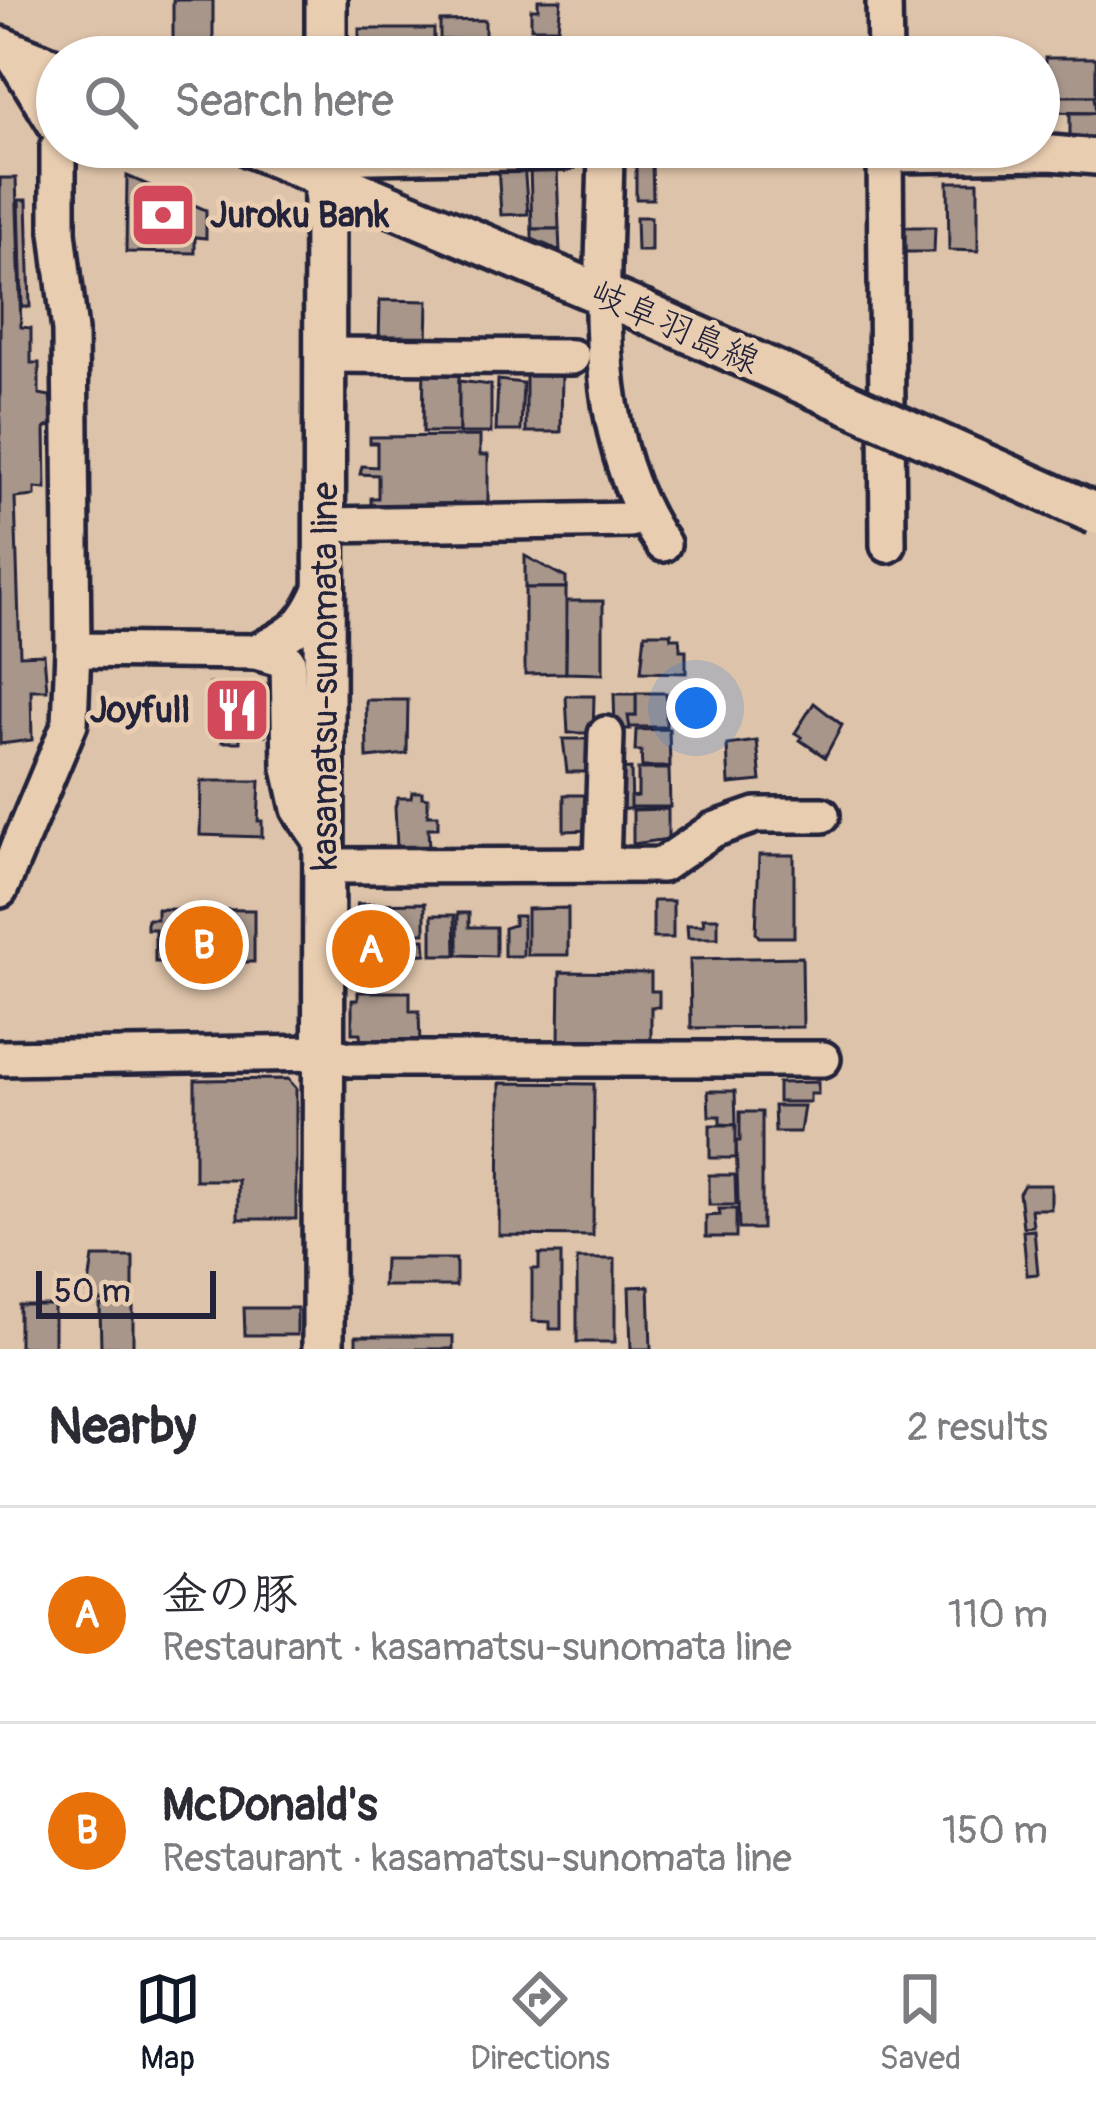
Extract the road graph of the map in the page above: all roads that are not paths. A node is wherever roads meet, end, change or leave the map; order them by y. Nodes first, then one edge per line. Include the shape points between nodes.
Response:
1 (326, 0) edge
2 (884, 0) edge
3 (326, 36) edge
4 (885, 36) edge
5 (5, 49) edge
6 (36, 62) edge
7 (36, 96) edge
8 (1060, 154) edge
9 (1096, 157) edge
10 (58, 168) edge
11 (325, 168) edge
12 (342, 168) edge
13 (608, 168) edge
14 (885, 168) edge
15 (623, 303) junction
16 (326, 356) junction
17 (572, 357) dead end
18 (641, 514) junction
19 (1096, 514) edge
20 (326, 525) junction
21 (663, 544) dead end
22 (888, 545) dead end
23 (326, 578) junction
24 (73, 650) junction
25 (256, 652) junction
26 (606, 734) dead end
27 (823, 815) dead end
28 (324, 855) junction
29 (602, 865) junction
30 (0, 890) edge
31 (323, 1053) junction
32 (0, 1058) edge
33 (823, 1059) dead end
34 (323, 1349) edge

1 - 3 main road
2 - 4 street
5 - 6 main road
5 - 7 street
8 - 9 street
10 - 24 street via 70,331
11 - 16 main road, kasamatsu-sunomata line
12 - 15 main road, 岐阜羽島線
13 - 15 street
14 - 22 street
15 - 18 street via 608,387
15 - 19 main road, 岐阜羽島線, bridge
16 - 17 street
16 - 20 main road, kasamatsu-sunomata line
18 - 20 street
18 - 21 street
20 - 23 main road, kasamatsu-sunomata line
23 - 25 street via 296,632
23 - 28 main road, kasamatsu-sunomata line
24 - 25 street
24 - 30 street via 70,723
25 - 28 street via 288,661 290,768 299,809
26 - 29 street
27 - 29 street via 756,815 713,830 662,865
28 - 29 street
28 - 31 main road, kasamatsu-sunomata line
31 - 32 street
31 - 33 street
31 - 34 main road, kasamatsu-sunomata line

